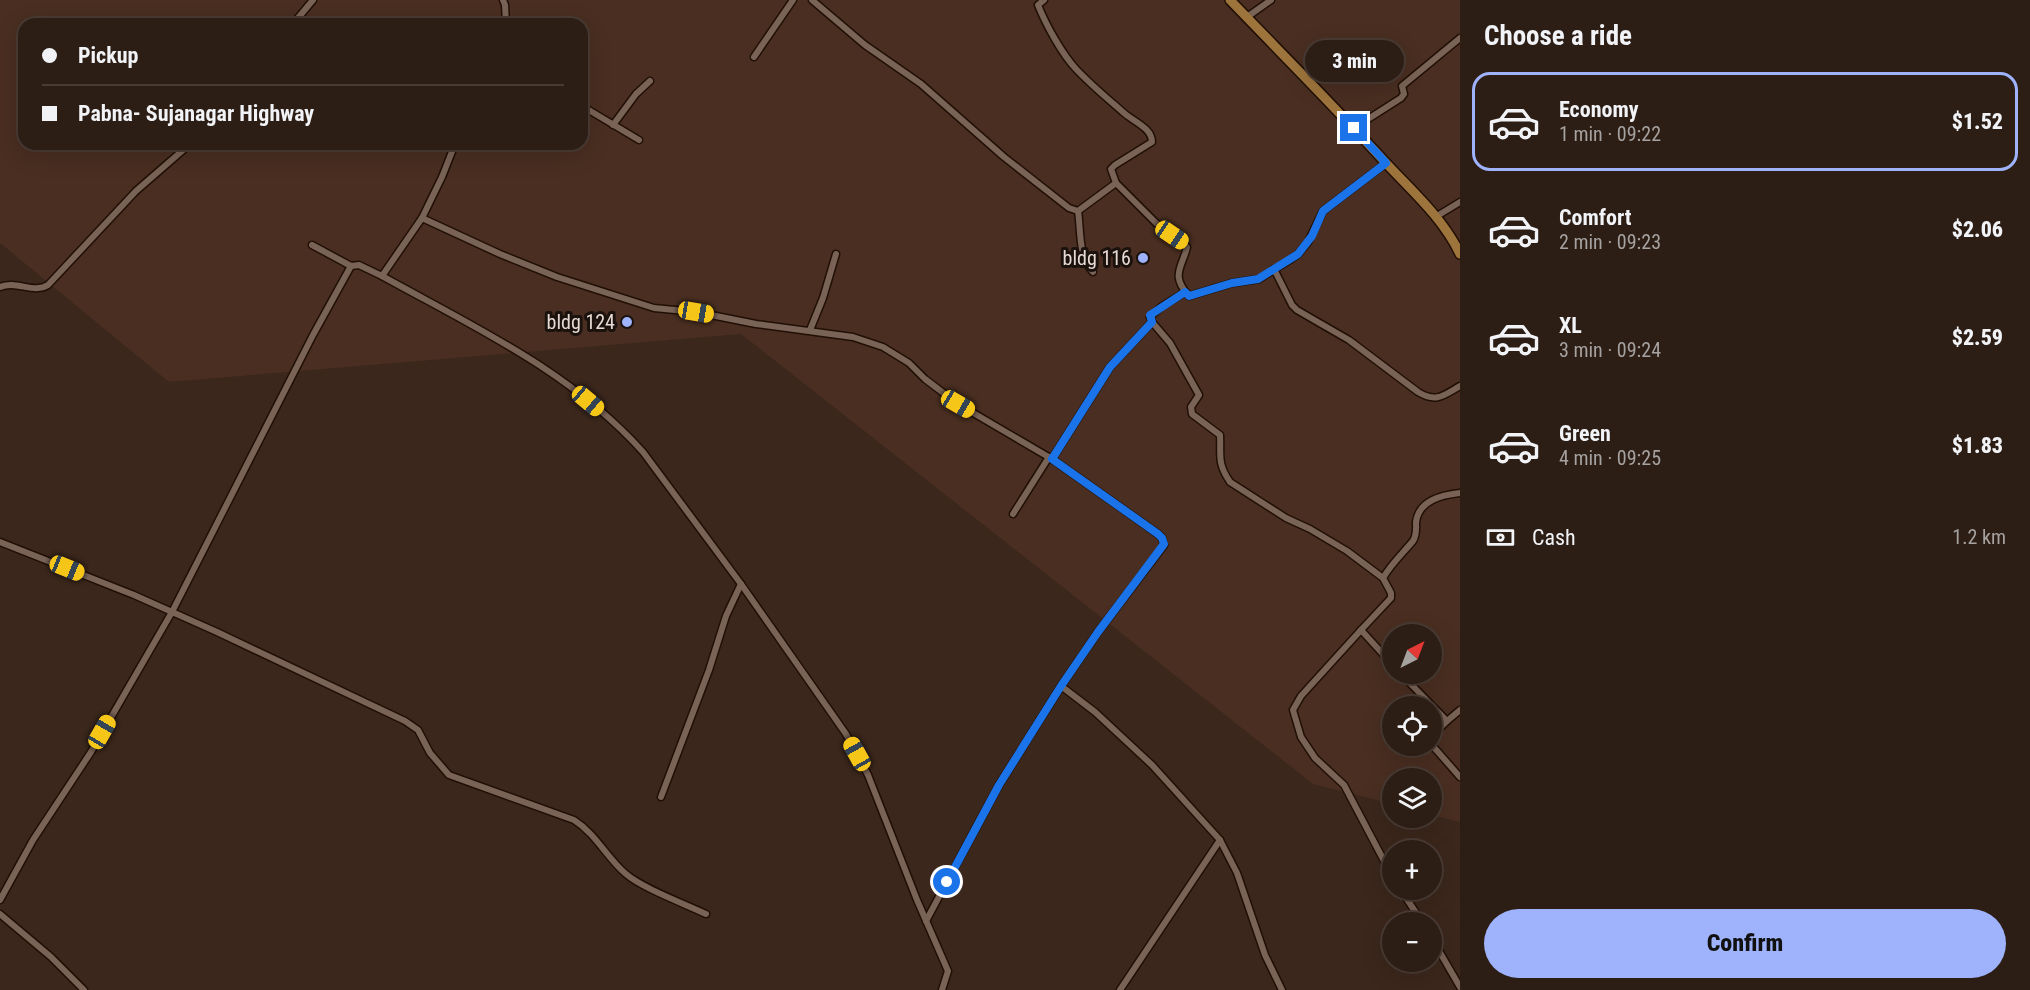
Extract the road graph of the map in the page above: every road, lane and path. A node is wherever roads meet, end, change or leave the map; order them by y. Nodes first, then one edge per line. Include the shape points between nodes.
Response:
1 (313, 0) edge
2 (503, 0) edge
3 (793, 0) edge
4 (1044, 0) edge
5 (1230, 0) edge
6 (1271, 0) edge
7 (816, 1) edge
8 (1035, 3) edge
9 (1247, 17) junction
10 (298, 18) edge
11 (506, 18) edge
12 (1460, 38) edge
13 (754, 57) dead end
14 (650, 81) dead end
15 (588, 110) edge
16 (613, 125) junction
17 (1354, 128) junction
18 (639, 140) dead end
19 (183, 150) edge
20 (453, 150) edge
21 (1386, 163) junction
22 (1116, 183) junction
23 (1460, 202) edge
24 (1078, 211) junction
25 (1437, 216) junction
26 (422, 218) junction
27 (312, 245) dead end
28 (836, 254) dead end
29 (1460, 254) edge
30 (351, 266) junction
31 (1274, 269) junction
32 (1093, 272) dead end
33 (382, 276) junction
34 (0, 287) edge
35 (1185, 292) junction
36 (1152, 322) junction
37 (810, 330) junction
38 (1460, 386) edge
39 (1050, 458) junction
40 (1460, 493) edge
41 (1013, 514) dead end
42 (0, 542) edge
43 (1383, 578) junction
44 (741, 584) junction
45 (172, 612) junction
46 (1361, 630) junction
47 (1382, 653) edge
48 (1411, 684) edge
49 (1061, 686) junction
50 (1460, 710) edge
51 (1447, 721) junction
52 (1442, 726) edge
53 (1442, 756) edge
54 (1460, 777) edge
55 (661, 797) dead end
56 (1220, 840) junction
57 (1382, 857) edge
58 (0, 900) edge
59 (0, 914) edge
60 (706, 914) dead end
61 (926, 921) junction
62 (1442, 956) edge
63 (1460, 987) edge
64 (84, 990) edge
65 (942, 990) edge
66 (1120, 990) edge
67 (1282, 990) edge

1 - 10 street
2 - 11 street
3 - 13 street
4 - 8 street
5 - 9 main road
6 - 9 street
7 - 24 street via 865,45 921,84 1004,157
8 - 22 street via 1076,69 1150,133 1152,142 1111,170
9 - 17 main road
12 - 17 street via 1402,86 1401,98
14 - 16 street
15 - 16 street
16 - 18 street
17 - 21 main road
19 - 34 street via 136,191 48,285 42,288 11,283
20 - 26 street
21 - 25 main road
21 - 31 street via 1323,211 1298,254
22 - 24 street
22 - 35 street via 1156,223 1184,243 1187,248 1178,272
23 - 25 street
24 - 32 street via 1082,249
25 - 29 main road
26 - 33 street
26 - 37 street via 557,277 654,308
27 - 30 street
28 - 37 street
30 - 33 street via 359,265
30 - 45 street
31 - 35 street via 1258,279 1189,296
31 - 38 street via 1297,310 1349,340 1418,392 1430,399
33 - 44 street via 529,357 630,437
35 - 36 street via 1150,315
36 - 39 street via 1110,367
36 - 43 street via 1170,343 1198,395 1191,407 1192,414 1220,435 1218,454 1230,482 1347,551
37 - 39 street via 853,337 890,351 958,404
39 - 41 street
39 - 49 street via 1158,534 1164,544
40 - 43 street via 1438,496 1424,505 1416,520 1413,540
42 - 45 street
43 - 46 street via 1391,598
44 - 55 street
44 - 61 street via 846,734 883,811
45 - 58 street
45 - 60 street via 405,721 418,730 430,753 449,775 574,820 632,879
46 - 47 street
46 - 57 street via 1293,710 1301,737 1315,758 1344,785
48 - 51 street
49 - 56 street via 1152,765
49 - 61 street via 999,785
50 - 51 street
51 - 52 street
53 - 54 street
56 - 66 street
56 - 67 street via 1237,873 1265,955
59 - 64 street
61 - 65 street via 948,971
62 - 63 street

